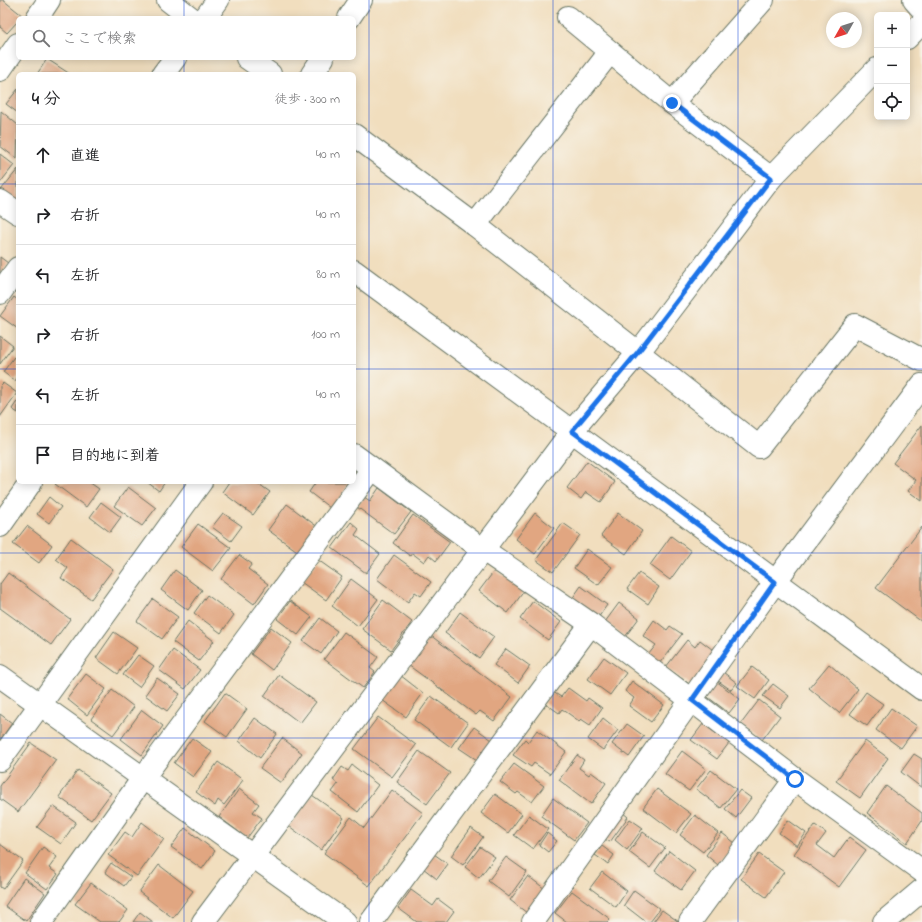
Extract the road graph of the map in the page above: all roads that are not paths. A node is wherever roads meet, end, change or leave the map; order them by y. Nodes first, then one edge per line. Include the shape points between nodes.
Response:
1 (49, 0) edge
2 (168, 0) edge
3 (218, 0) edge
4 (361, 0) edge
5 (763, 0) edge
6 (914, 0) edge
7 (922, 9) edge
8 (38, 16) edge
9 (188, 16) edge
10 (206, 16) edge
11 (350, 16) edge
12 (568, 17) dead end
13 (922, 23) edge
14 (910, 35) edge
15 (16, 47) edge
16 (610, 52) junction
17 (174, 60) edge
18 (250, 60) edge
19 (322, 60) edge
20 (0, 70) edge
21 (164, 72) edge
22 (267, 72) edge
23 (313, 72) edge
24 (874, 72) edge
25 (672, 103) junction
26 (356, 136) edge
27 (771, 178) junction
28 (0, 201) edge
29 (16, 212) edge
30 (474, 225) junction
31 (16, 271) edge
32 (356, 272) edge
33 (0, 293) edge
34 (638, 352) junction
35 (922, 360) edge
36 (922, 385) edge
37 (572, 431) junction
38 (356, 457) edge
39 (372, 469) junction
40 (30, 484) edge
41 (200, 484) edge
42 (0, 526) edge
43 (482, 549) junction
44 (775, 582) junction
45 (591, 624) junction
46 (0, 676) edge
47 (922, 689) edge
48 (692, 700) junction
49 (40, 705) junction
50 (0, 760) edge
51 (143, 778) junction
52 (795, 779) junction
53 (251, 856) junction
54 (922, 871) edge
55 (922, 890) edge
56 (41, 922) edge
57 (203, 922) edge
58 (345, 922) edge
59 (371, 922) edge
60 (533, 922) edge
61 (690, 922) edge
62 (884, 922) edge

1 - 8 street
2 - 9 street
3 - 10 street
4 - 11 street
5 - 25 street
6 - 7 street
12 - 16 street
13 - 14 street
15 - 20 street
16 - 25 street
16 - 30 street
17 - 21 street
18 - 22 street
19 - 23 street
24 - 27 street
25 - 27 street
26 - 30 street
27 - 34 street
28 - 29 street
30 - 34 street
31 - 33 street
32 - 37 street
34 - 35 street via 759,447 855,325
34 - 37 street
36 - 44 street
37 - 43 street
37 - 44 street
38 - 39 street
39 - 43 street
39 - 51 street
40 - 42 street
41 - 49 street
43 - 45 street
43 - 53 street
44 - 47 street
44 - 48 street
45 - 48 street
45 - 59 street
46 - 49 street
48 - 52 street
48 - 60 street
49 - 50 street
49 - 51 street
51 - 53 street
51 - 56 street
52 - 54 street
52 - 61 street
53 - 57 street
53 - 58 street
55 - 62 street

